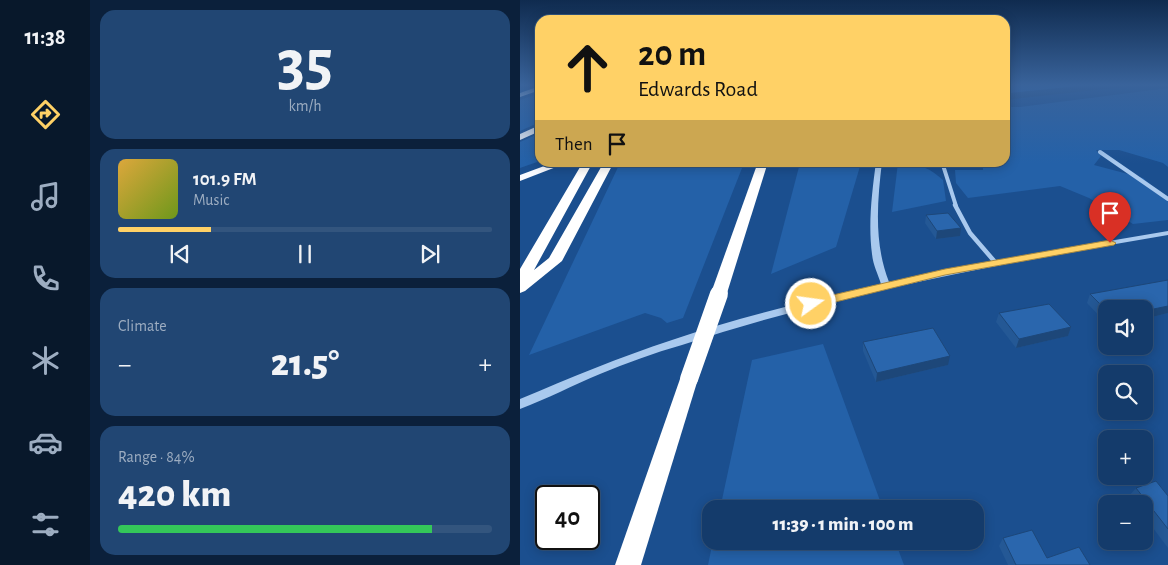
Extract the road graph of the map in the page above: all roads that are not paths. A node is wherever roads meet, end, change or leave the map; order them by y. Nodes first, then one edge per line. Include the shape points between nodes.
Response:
1 (535, 130) edge
2 (520, 137) edge
3 (1100, 152) dead end
4 (550, 167) edge
5 (586, 167) edge
6 (606, 167) edge
7 (761, 167) edge
8 (771, 167) edge
9 (879, 167) edge
10 (944, 167) edge
11 (520, 178) edge
12 (755, 187) junction
13 (1168, 199) edge
14 (1168, 233) edge
15 (995, 262) junction
16 (520, 282) edge
17 (886, 286) junction
18 (520, 288) edge
19 (520, 404) edge
20 (628, 565) edge

1 - 2 highway
3 - 13 street
4 - 11 highway
5 - 16 highway
6 - 18 highway via 555,261
7 - 12 highway
8 - 12 highway
9 - 17 street via 876,252
10 - 15 street via 958,212 970,233
12 - 20 highway, bridge
14 - 15 street
15 - 17 street
17 - 19 street via 777,312 660,348 563,384

